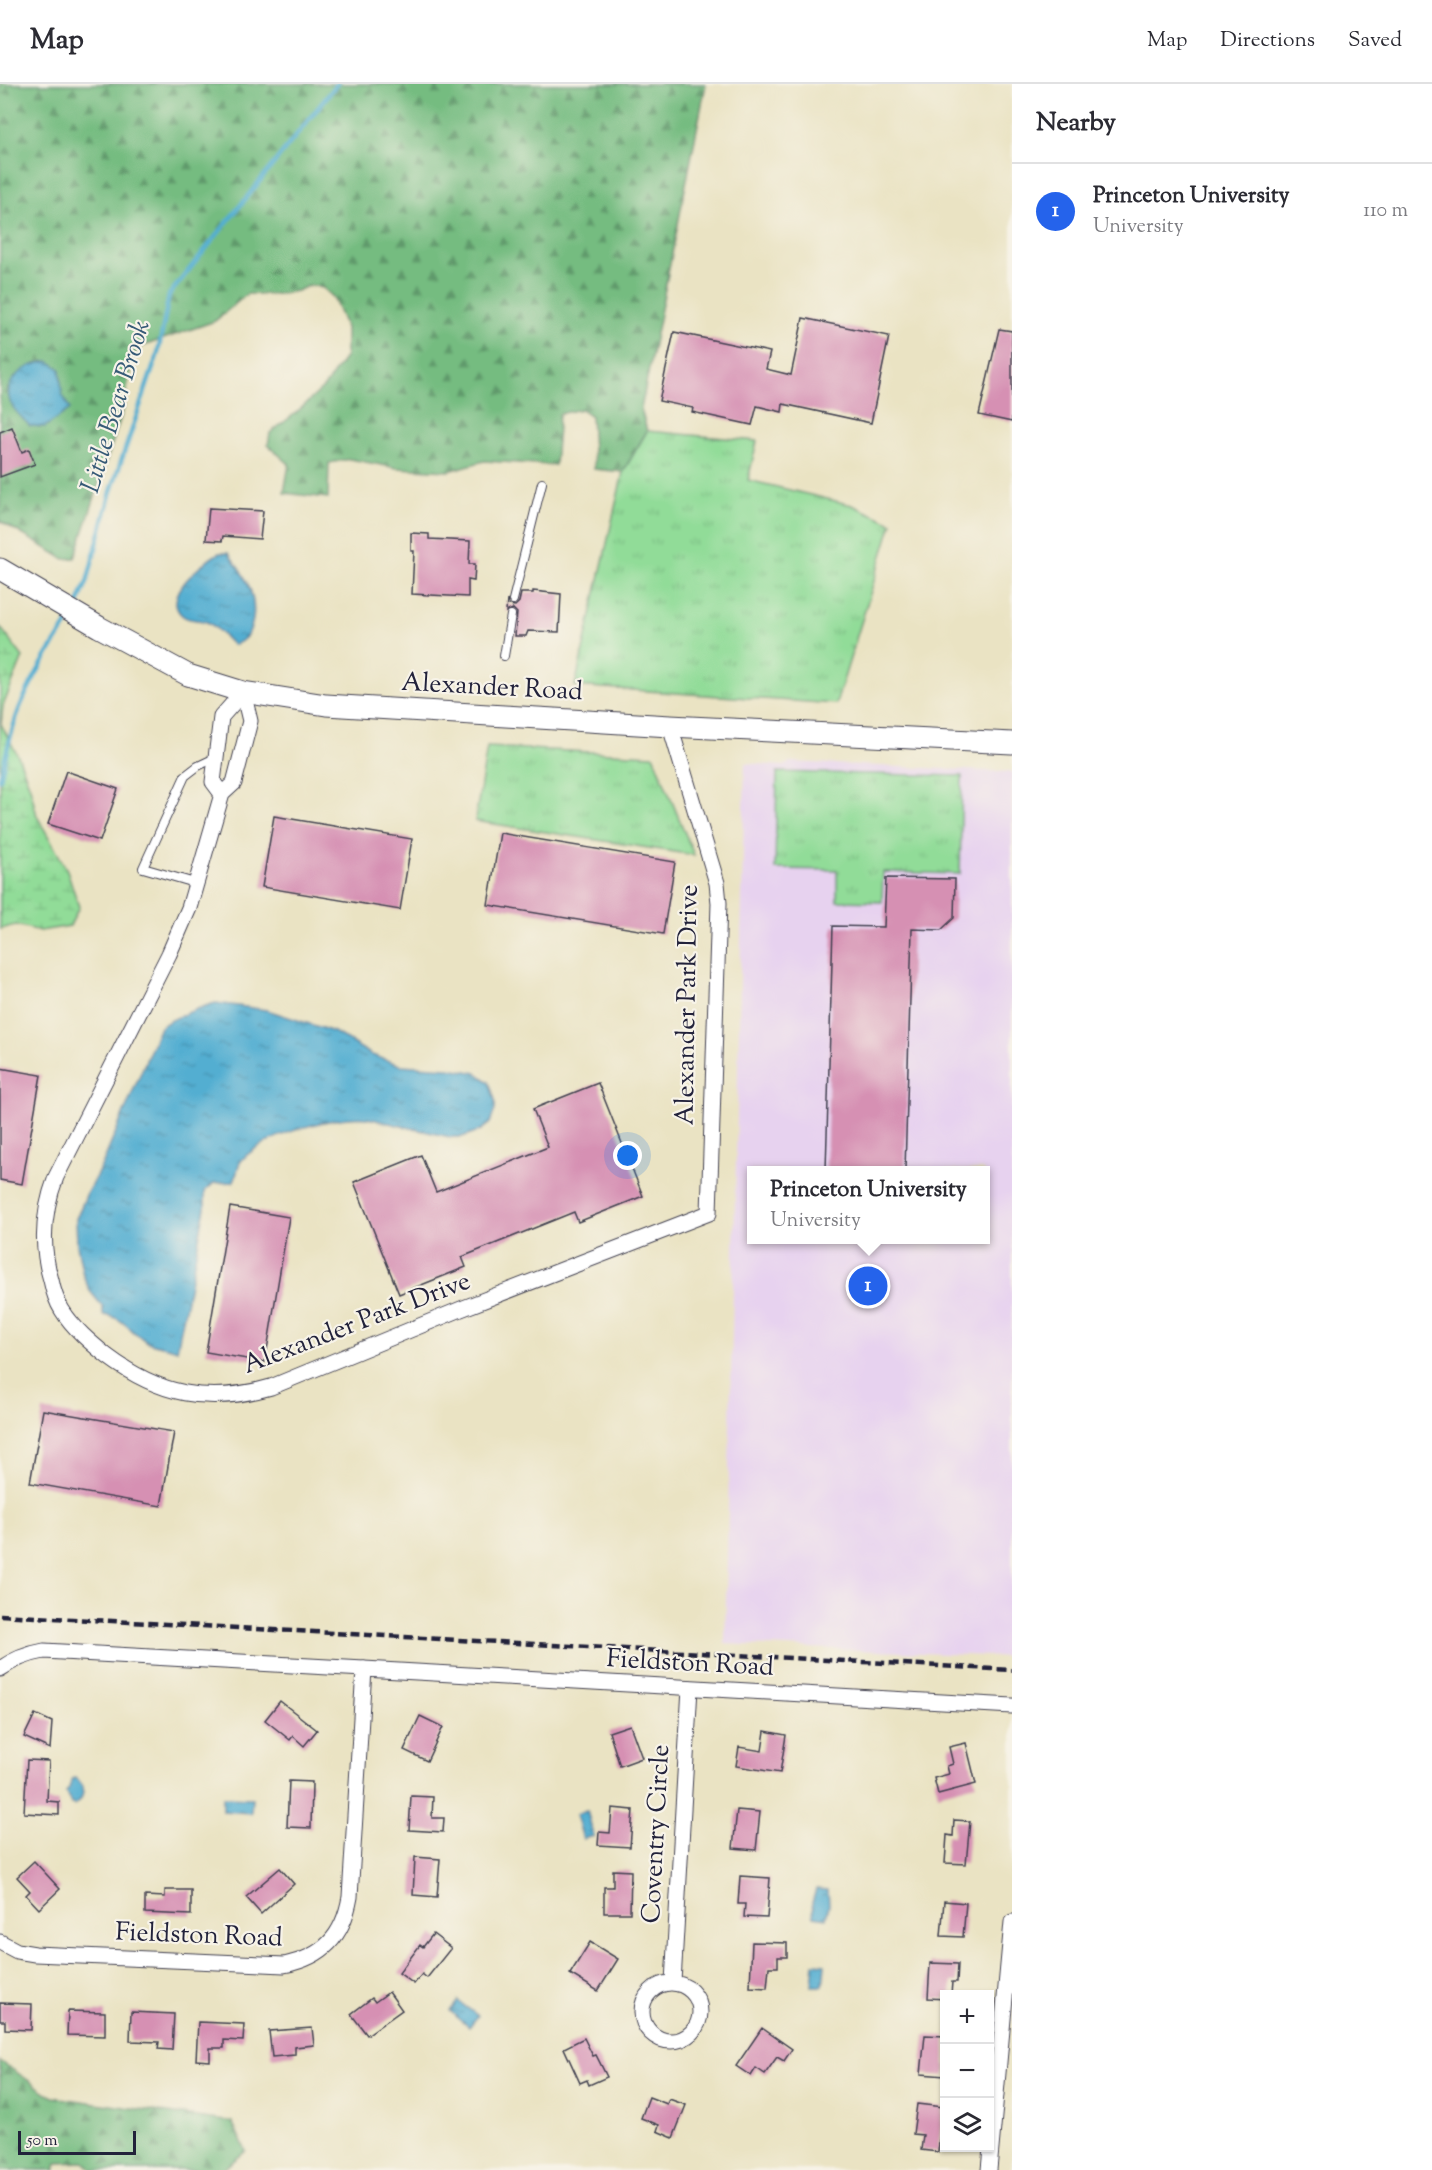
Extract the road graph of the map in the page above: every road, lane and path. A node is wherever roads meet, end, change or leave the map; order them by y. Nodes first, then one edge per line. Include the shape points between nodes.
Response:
1 (542, 483) dead end
2 (0, 569) edge
3 (513, 600) dead end
4 (511, 615) dead end
5 (504, 656) dead end
6 (243, 692) junction
7 (670, 726) junction
8 (1012, 743) edge
9 (215, 758) junction
10 (222, 794) junction
11 (195, 883) junction
12 (0, 1669) edge
13 (364, 1669) junction
14 (690, 1688) junction
15 (1012, 1706) edge
16 (1012, 1922) edge
17 (0, 1942) edge
18 (673, 1982) dead end
19 (989, 2170) edge

1 - 3 lane
2 - 6 street, Alexander Road via 188,675
4 - 5 lane
6 - 7 street, Alexander Road via 326,705
6 - 9 street via 221,717
6 - 10 street, Alexander Park Drive via 250,721 234,783
7 - 8 street, Alexander Road
7 - 11 street, Alexander Park Drive via 717,883 709,1213 271,1387 227,1396 161,1387 138,1378 95,1346 61,1309 46,1265 43,1241 46,1210 56,1177 169,954
9 - 10 street via 213,782
9 - 11 lane via 185,776 144,868
10 - 11 street, Alexander Park Drive
12 - 13 street, Fieldston Road via 27,1654 44,1651
13 - 14 street, Fieldston Road
13 - 17 street, Fieldston Road via 350,1897 342,1927 317,1954 284,1965 35,1954 16,1951
14 - 15 street, Fieldston Road
14 - 18 street, Coventry Circle
16 - 19 street

